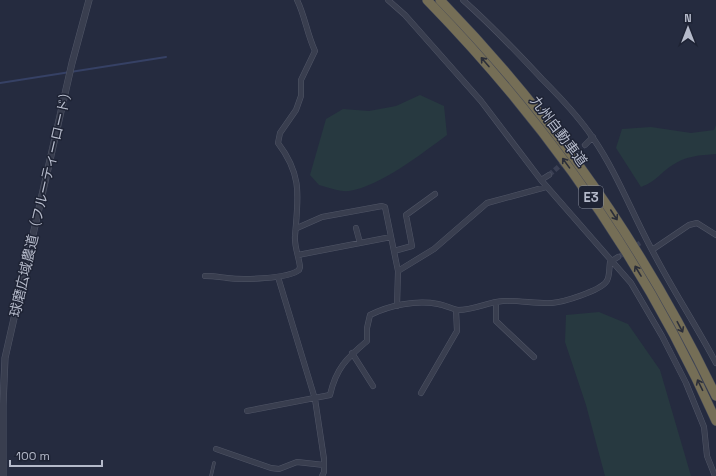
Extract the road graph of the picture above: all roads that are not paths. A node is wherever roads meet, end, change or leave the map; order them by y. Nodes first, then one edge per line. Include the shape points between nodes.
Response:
1 (89, 0) edge
2 (297, 0) edge
3 (388, 0) edge
4 (427, 0) edge
5 (440, 0) edge
6 (463, 0) edge
7 (593, 137) junction
8 (585, 145) tunnel mouth
9 (549, 175) tunnel mouth
10 (541, 180) junction
11 (546, 186) junction
12 (435, 194) dead end
13 (297, 228) junction
14 (356, 228) dead end
15 (716, 235) edge
16 (391, 237) junction
17 (646, 239) junction
18 (360, 243) junction
19 (640, 243) tunnel mouth
20 (652, 250) junction
21 (394, 251) junction
22 (298, 255) junction
23 (618, 257) tunnel mouth
24 (610, 262) junction
25 (398, 270) junction
26 (206, 276) dead end
27 (278, 277) junction
28 (496, 302) junction
29 (397, 306) junction
30 (456, 310) junction
31 (352, 353) junction
32 (534, 357) dead end
33 (716, 363) edge
34 (373, 386) dead end
35 (421, 393) dead end
36 (716, 396) edge
37 (315, 399) junction
38 (247, 411) dead end
39 (716, 421) edge
40 (216, 449) dead end
41 (214, 463) dead end
42 (324, 465) junction
43 (3, 476) edge
44 (211, 476) edge
45 (322, 476) edge
46 (715, 476) edge

1 - 43 street, 球磨広域農道（フルーティーロード） via 72,63 5,358
2 - 13 street via 315,51 301,80 301,96 296,110 280,132 278,143 290,158 295,173 299,201
3 - 10 street via 405,15 481,101
39 -> 4 highway, 九州自動車道 / E3 via 659,306 600,210 511,93
5 -> 36 highway, 九州自動車道 / E3 via 519,87 608,205 667,302
6 - 7 street via 497,31
7 - 8 street
7 - 17 street via 621,184
9 - 10 street
10 - 11 street
11 - 24 street
11 - 25 street via 487,203 434,249
12 - 21 street via 406,215 412,246
13 - 16 street via 322,217 379,205 385,207
13 - 22 street via 295,237
14 - 18 street
15 - 20 street via 697,223 689,225
16 - 18 street
16 - 21 street
17 - 19 street
17 - 20 street
18 - 22 street
20 - 33 street
21 - 25 street
22 - 27 street via 299,270
23 - 24 street
24 - 28 street via 607,281 582,295 552,303
24 - 46 street via 631,283 686,383 704,427 706,456
25 - 29 street
26 - 27 street
27 - 37 street
28 - 30 street
28 - 32 street via 496,322
29 - 30 street via 427,302 446,305
29 - 31 street via 389,306 370,315 367,340
30 - 35 street via 457,331
31 - 34 street
31 - 37 street via 336,372 330,395
37 - 38 street
37 - 42 street
40 - 42 street via 271,468 279,469 297,462
41 - 44 lane
42 - 45 street

